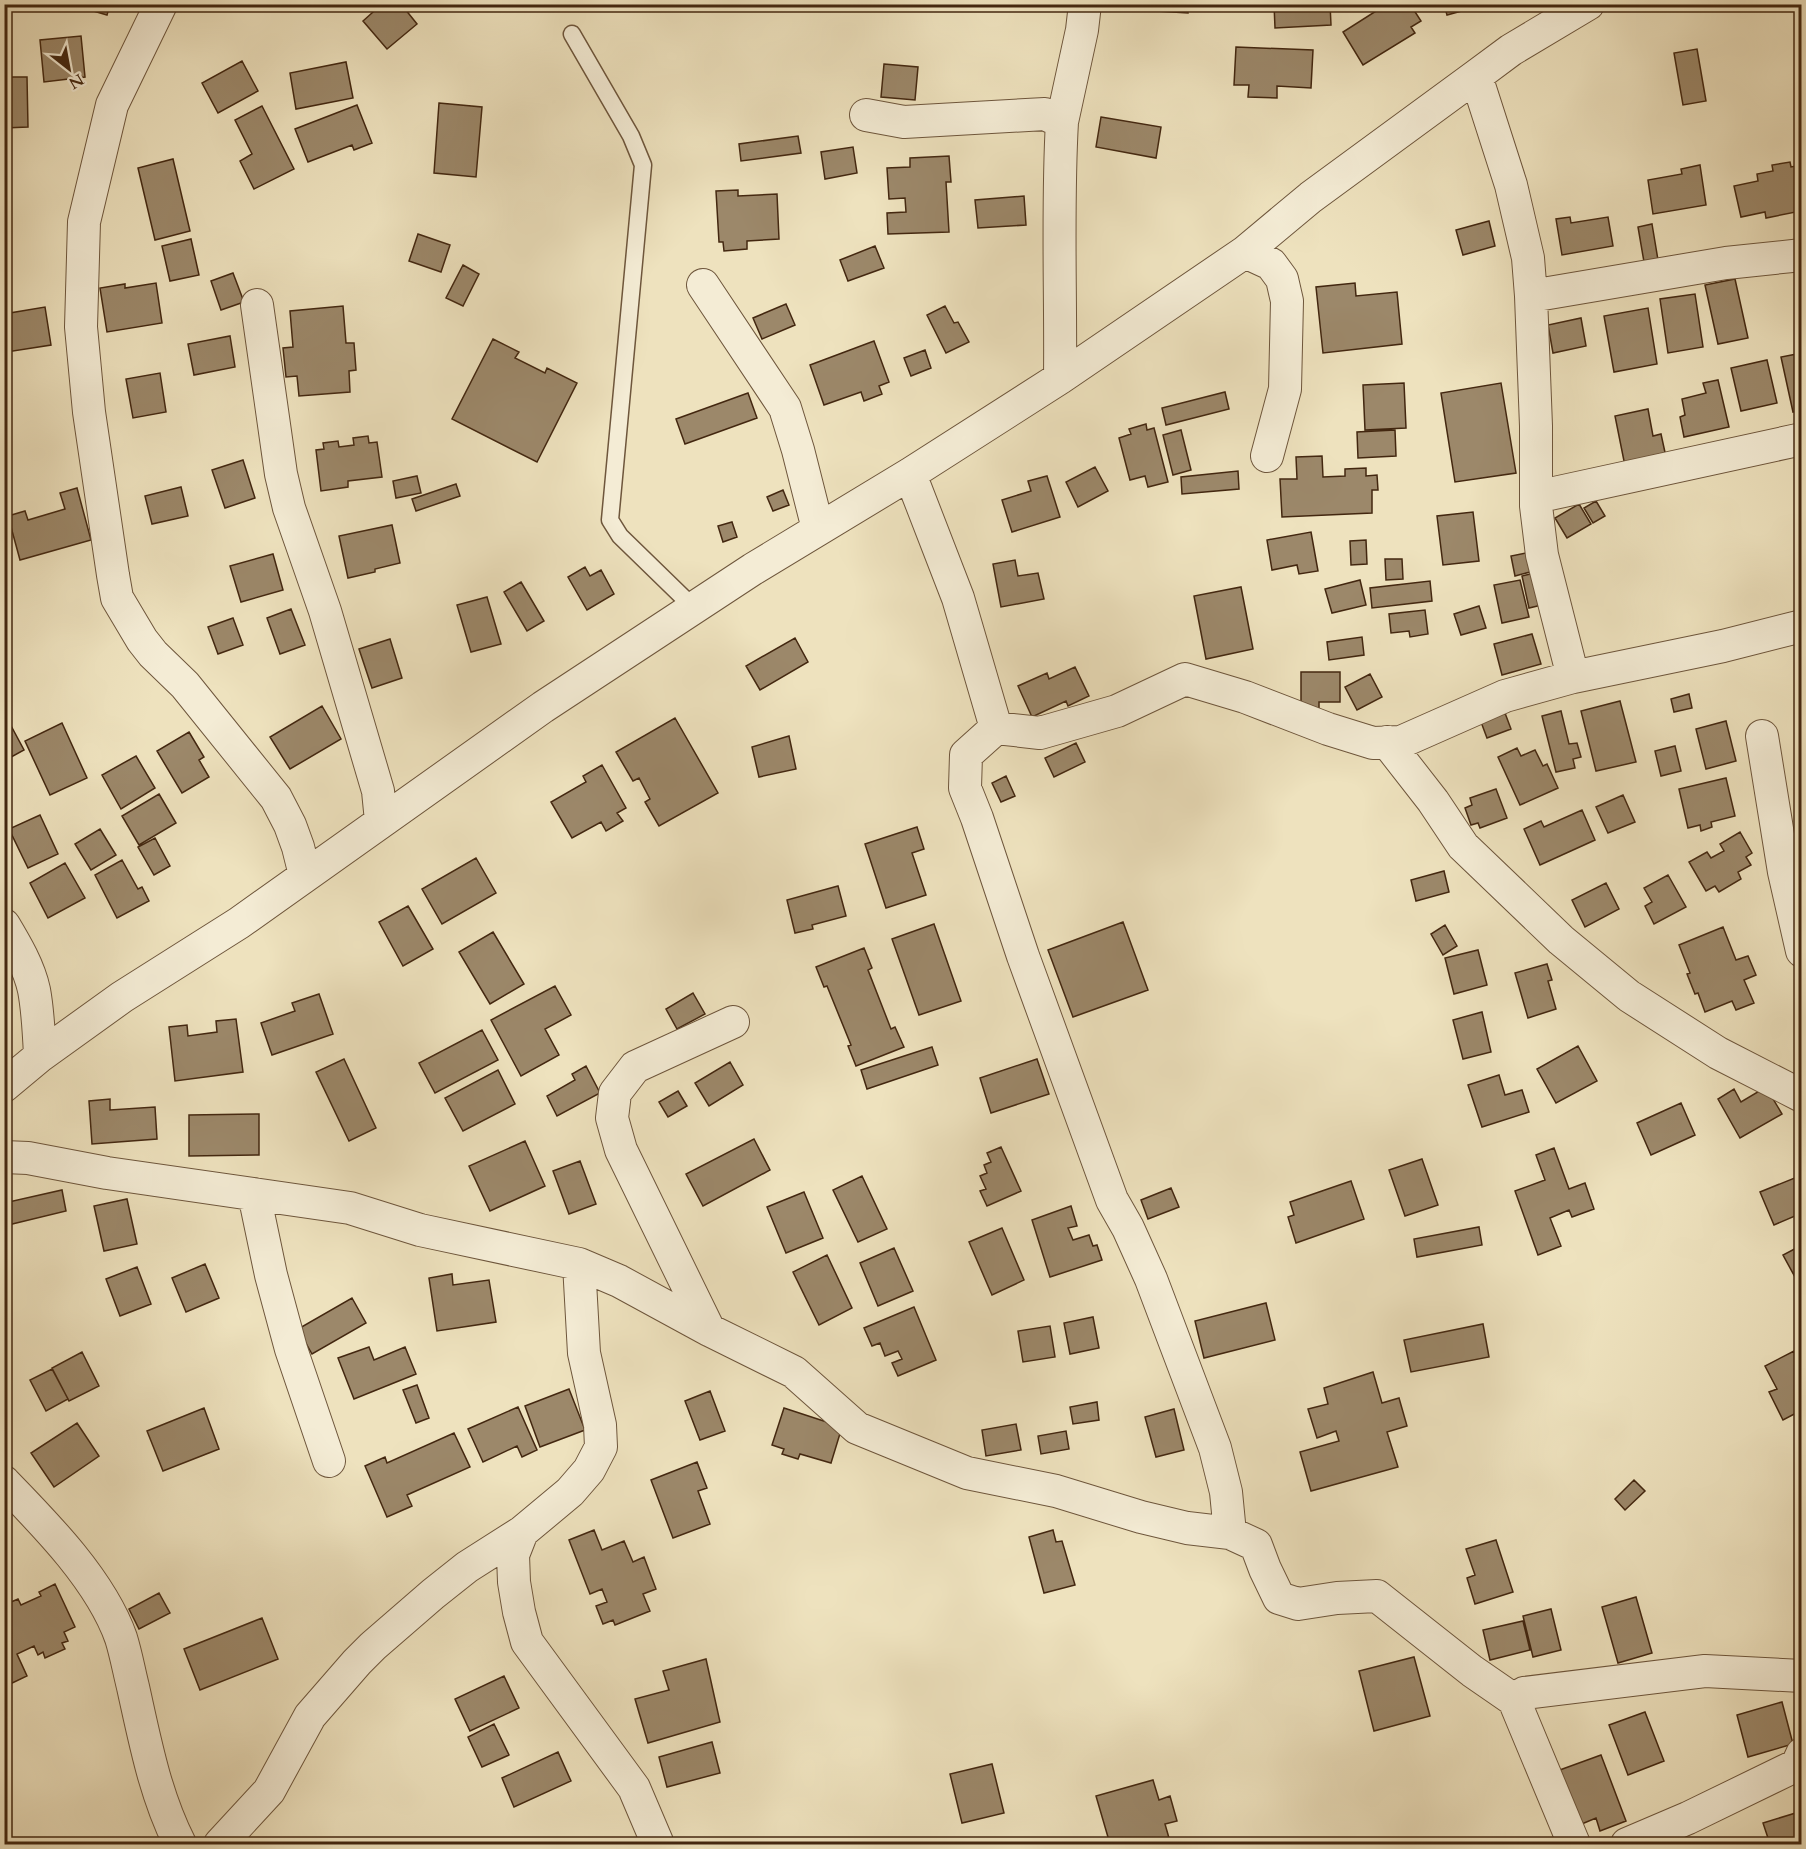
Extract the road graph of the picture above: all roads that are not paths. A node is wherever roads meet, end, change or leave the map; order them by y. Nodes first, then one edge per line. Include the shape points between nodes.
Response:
1 (161, 4) edge
2 (1085, 4) edge
3 (1588, 4) edge
4 (572, 34) dead end
5 (1476, 75) junction
6 (866, 115) dead end
7 (1062, 122) junction
8 (1245, 252) junction
9 (1802, 255) edge
10 (703, 285) dead end
11 (1531, 296) junction
12 (257, 305) dead end
13 (1060, 378) junction
14 (1802, 439) edge
15 (1267, 456) dead end
16 (910, 474) junction
17 (1536, 497) junction
18 (818, 529) junction
19 (693, 608) junction
20 (1802, 626) edge
21 (1574, 677) junction
22 (996, 728) junction
23 (1762, 736) dead end
24 (1387, 742) junction
25 (381, 821) junction
26 (305, 875) junction
27 (4, 925) edge
28 (1802, 951) edge
29 (733, 1022) dead end
30 (40, 1056) junction
31 (4, 1086) edge
32 (1802, 1096) edge
33 (4, 1157) edge
34 (254, 1194) junction
35 (579, 1264) junction
36 (709, 1330) junction
37 (329, 1461) dead end
38 (4, 1482) edge
39 (522, 1532) junction
40 (1230, 1533) junction
41 (1802, 1676) edge
42 (1514, 1700) junction
43 (1802, 1754) edge
44 (180, 1845) edge
45 (220, 1845) edge
46 (656, 1845) edge
47 (1574, 1845) edge
48 (1627, 1845) edge

1 - 26 street via 112,105 84,222 81,327 113,575 117,598 142,640 185,685 276,798 290,825
2 - 7 street
3 - 5 street
4 - 19 lane via 630,136 642,165 610,520 620,536
5 - 8 street via 1311,197
5 - 11 street via 1511,185 1528,258
6 - 7 street via 904,122 1045,114
7 - 13 street via 1058,193
8 - 13 street
8 - 15 street via 1271,264 1282,279 1287,301 1285,389
9 - 11 street via 1715,264
10 - 18 street via 785,408
11 - 17 street
12 - 25 street via 289,508 325,611 378,791
13 - 16 street
14 - 17 street
16 - 18 street
16 - 22 street via 958,598
17 - 21 street via 1542,555
18 - 19 street
19 - 25 street
20 - 21 street
21 - 24 street via 1505,696 1401,742
22 - 24 street via 1040,733 1117,711 1185,679 1328,729 1373,742
22 - 40 street via 966,755 965,788 1112,1200 1151,1279 1215,1448 1226,1492
23 - 28 street via 1784,872
24 - 32 street via 1462,846 1561,940 1629,996 1718,1053
25 - 26 street
26 - 30 street
27 - 30 street via 33,988
29 - 36 street via 635,1067 615,1093 612,1118 621,1150
30 - 31 street
33 - 34 street
34 - 35 street via 350,1208 420,1230
34 - 37 street via 291,1349
35 - 36 street
35 - 39 street via 584,1353 601,1447 589,1470 570,1492
36 - 40 street via 794,1372 857,1428 967,1473 1056,1491 1187,1528
38 - 44 street via 81,1569 108,1608 121,1639 160,1798
39 - 45 street via 467,1567 373,1646 310,1716 269,1791
39 - 46 street via 513,1555 519,1612 527,1641 634,1788
40 - 42 street via 1256,1545 1279,1598 1298,1604 1377,1596
41 - 42 street via 1705,1671 1524,1693
42 - 47 street
43 - 48 street via 1797,1765

